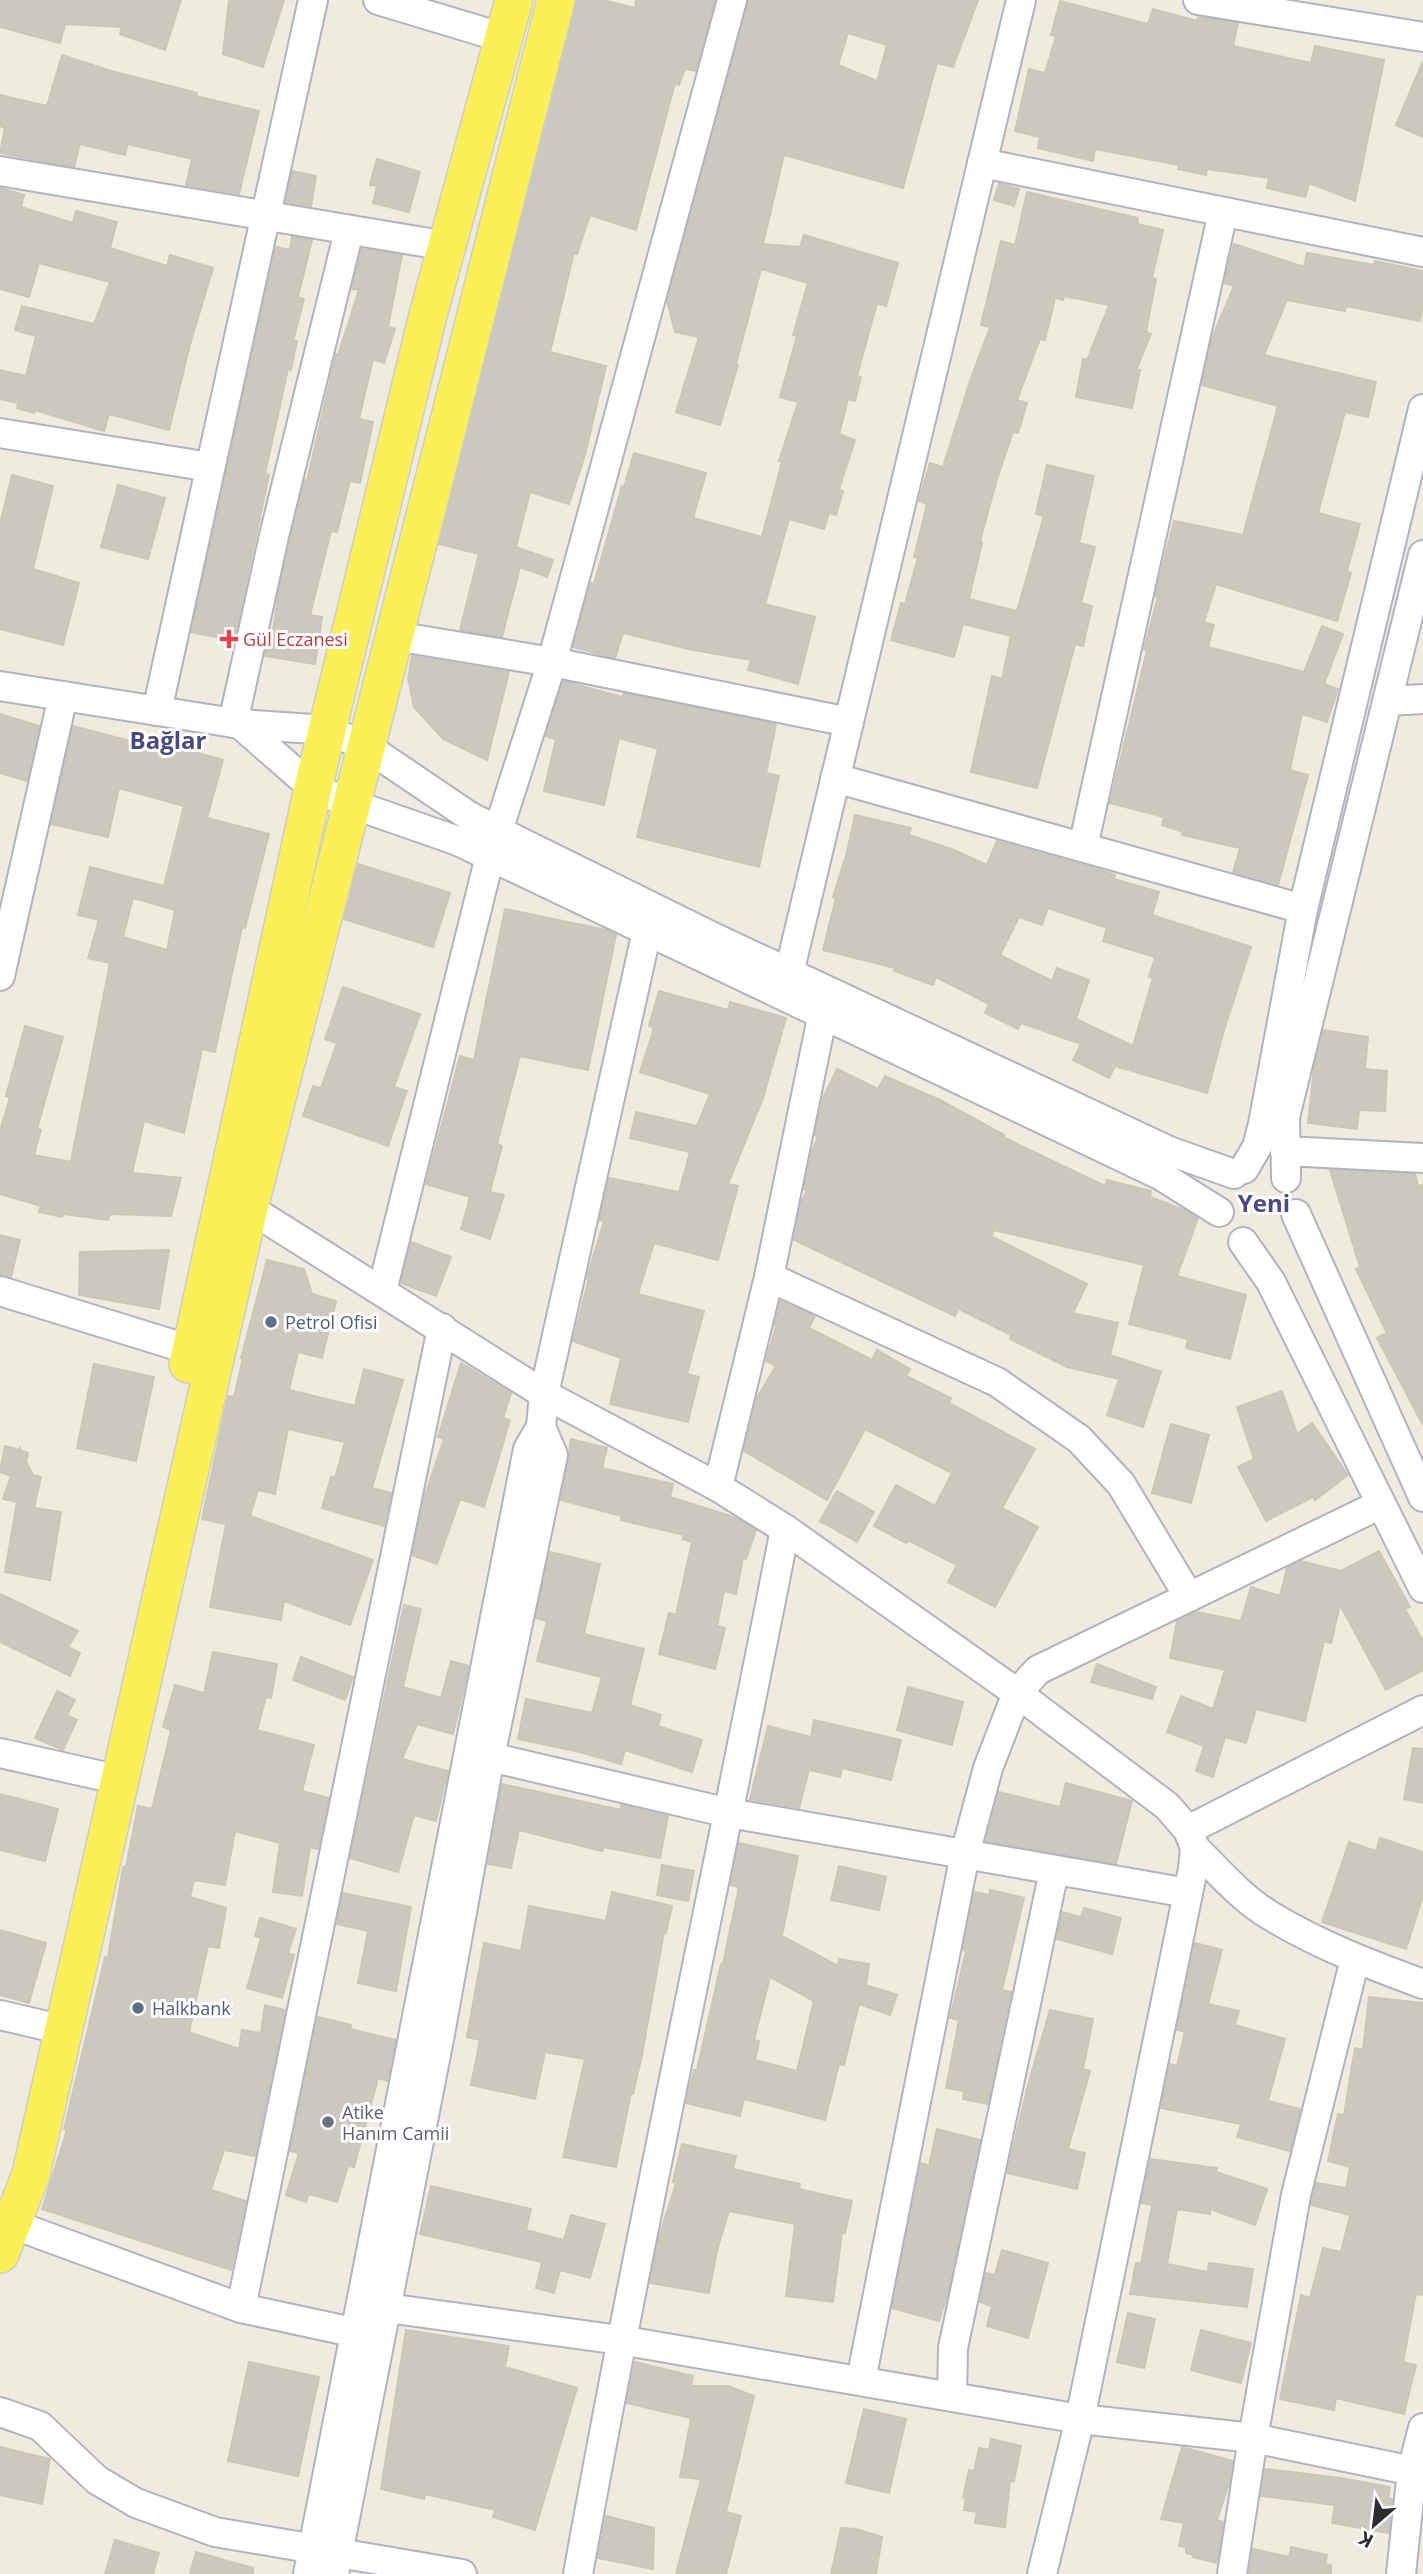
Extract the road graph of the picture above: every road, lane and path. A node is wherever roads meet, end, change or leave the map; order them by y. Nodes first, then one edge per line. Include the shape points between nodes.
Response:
1 (313, 0) edge
2 (378, 0) edge
3 (514, 0) edge
4 (556, 0) edge
5 (732, 0) edge
6 (1021, 0) edge
7 (1198, 0) edge
8 (1289, 7) edge
9 (1423, 37) edge
10 (504, 38) junction
11 (982, 163) junction
12 (0, 171) edge
13 (1223, 212) junction
14 (265, 217) junction
15 (349, 231) junction
16 (447, 246) junction
17 (1423, 252) edge
18 (1423, 409) edge
19 (0, 433) edge
20 (210, 467) junction
21 (1423, 555) edge
22 (395, 636) junction
23 (552, 662) junction
24 (0, 685) edge
25 (63, 696) junction
26 (1423, 699) edge
27 (1388, 701) junction
28 (157, 711) junction
29 (849, 722) junction
30 (237, 724) junction
31 (328, 730) junction
32 (367, 747) junction
33 (835, 779) junction
34 (313, 788) junction
35 (352, 804) junction
36 (494, 844) junction
37 (1083, 847) junction
38 (1303, 909) junction
39 (647, 931) junction
40 (0, 976) edge
41 (787, 985) junction
42 (825, 1003) junction
43 (1423, 1158) edge
44 (1285, 1165) junction
45 (1239, 1171) junction
46 (248, 1208) junction
47 (1219, 1212) junction
48 (1296, 1214) junction
49 (1243, 1242) junction
50 (769, 1277) junction
51 (0, 1291) edge
52 (382, 1291) junction
53 (442, 1328) junction
54 (191, 1350) junction
55 (544, 1394) junction
56 (541, 1427) junction
57 (718, 1488) junction
58 (1423, 1497) edge
59 (1381, 1504) junction
60 (785, 1529) junction
61 (1423, 1588) edge
62 (1189, 1597) junction
63 (1017, 1693) junction
64 (1423, 1710) edge
65 (0, 1753) edge
66 (490, 1757) junction
67 (98, 1775) junction
68 (729, 1813) junction
69 (1191, 1839) junction
70 (965, 1854) junction
71 (1054, 1871) junction
72 (1188, 1894) junction
73 (1355, 1959) junction
74 (1423, 1984) edge
75 (0, 2015) edge
76 (54, 2028) junction
77 (4, 2235) edge
78 (241, 2308) junction
79 (387, 2308) junction
80 (357, 2333) junction
81 (620, 2340) junction
82 (861, 2380) junction
83 (952, 2396) junction
84 (0, 2412) edge
85 (1080, 2418) junction
86 (1423, 2428) edge
87 (1253, 2438) junction
88 (1417, 2472) edge
89 (323, 2563) edge
90 (462, 2574) edge
91 (578, 2574) edge
92 (1042, 2574) edge
93 (1233, 2574) edge
94 (1401, 2574) edge

1 - 14 street
2 - 10 street
3 - 10 main road
4 - 22 main road
5 - 23 street
6 - 11 street
7 - 8 street
8 - 9 street
10 - 16 main road
11 - 13 street
11 - 29 street
12 - 14 street
13 - 17 street
13 - 37 street
14 - 15 street
14 - 20 street
15 - 16 street
15 - 30 street via 274,536
16 - 31 main road
18 - 38 street
19 - 20 street
20 - 28 street
21 - 27 street
22 - 23 street
22 - 32 main road
23 - 29 street
23 - 36 street
24 - 25 street
25 - 28 street
25 - 40 street
26 - 27 street
27 - 44 street via 1285,1117
28 - 30 street
29 - 33 street
30 - 31 street
30 - 34 street
31 - 32 street
31 - 34 main road
32 - 35 main road
32 - 36 street via 469,816
33 - 37 street
33 - 41 street
34 - 35 street
34 - 54 main road
35 - 36 street via 458,841
35 - 46 main road
36 - 39 street
36 - 41 street
36 - 52 street
37 - 38 street
38 - 45 street via 1264,1124 1257,1147
39 - 41 street
39 - 55 street
41 - 42 street
42 - 45 street via 1169,1151
42 - 47 street via 1160,1175
42 - 50 street
43 - 44 street
44 - 45 street via 1275,1171 1259,1166
44 - 48 street via 1297,1200
45 - 47 street via 1225,1184
46 - 52 street
46 - 76 main road
47 - 49 street via 1225,1227
48 - 49 street via 1279,1239 1267,1244
48 - 58 street
49 - 59 street via 1271,1282
50 - 57 street
50 - 62 street via 998,1382 1079,1439 1121,1484
51 - 54 street
52 - 53 street
53 - 55 street
53 - 78 street
54 - 67 main road
55 - 56 street
55 - 57 street
56 - 66 street via 553,1455
56 - 80 street via 528,1449
57 - 60 street
59 - 61 street
59 - 62 street
60 - 63 street
60 - 68 street
62 - 63 street via 1038,1670
63 - 69 street via 1167,1806
63 - 70 street via 988,1768
64 - 69 street
65 - 67 street
66 - 68 street
66 - 79 street
67 - 76 main road
68 - 70 street
68 - 81 street
69 - 72 street
69 - 73 street via 1240,1893 1270,1916
70 - 71 street
70 - 82 street
71 - 72 street
71 - 83 street via 953,2348
72 - 85 street
73 - 74 street
73 - 87 street via 1296,2196
75 - 76 street
76 - 77 main road via 31,2174
77 - 78 street
78 - 80 street
79 - 80 street
79 - 81 street
79 - 89 street
80 - 89 street
81 - 82 street
81 - 91 street
82 - 83 street
83 - 85 street
84 - 89 street via 40,2426 97,2480 136,2503
85 - 87 street
85 - 92 street
86 - 88 street
87 - 88 street
87 - 93 street
88 - 94 street
89 - 90 street

